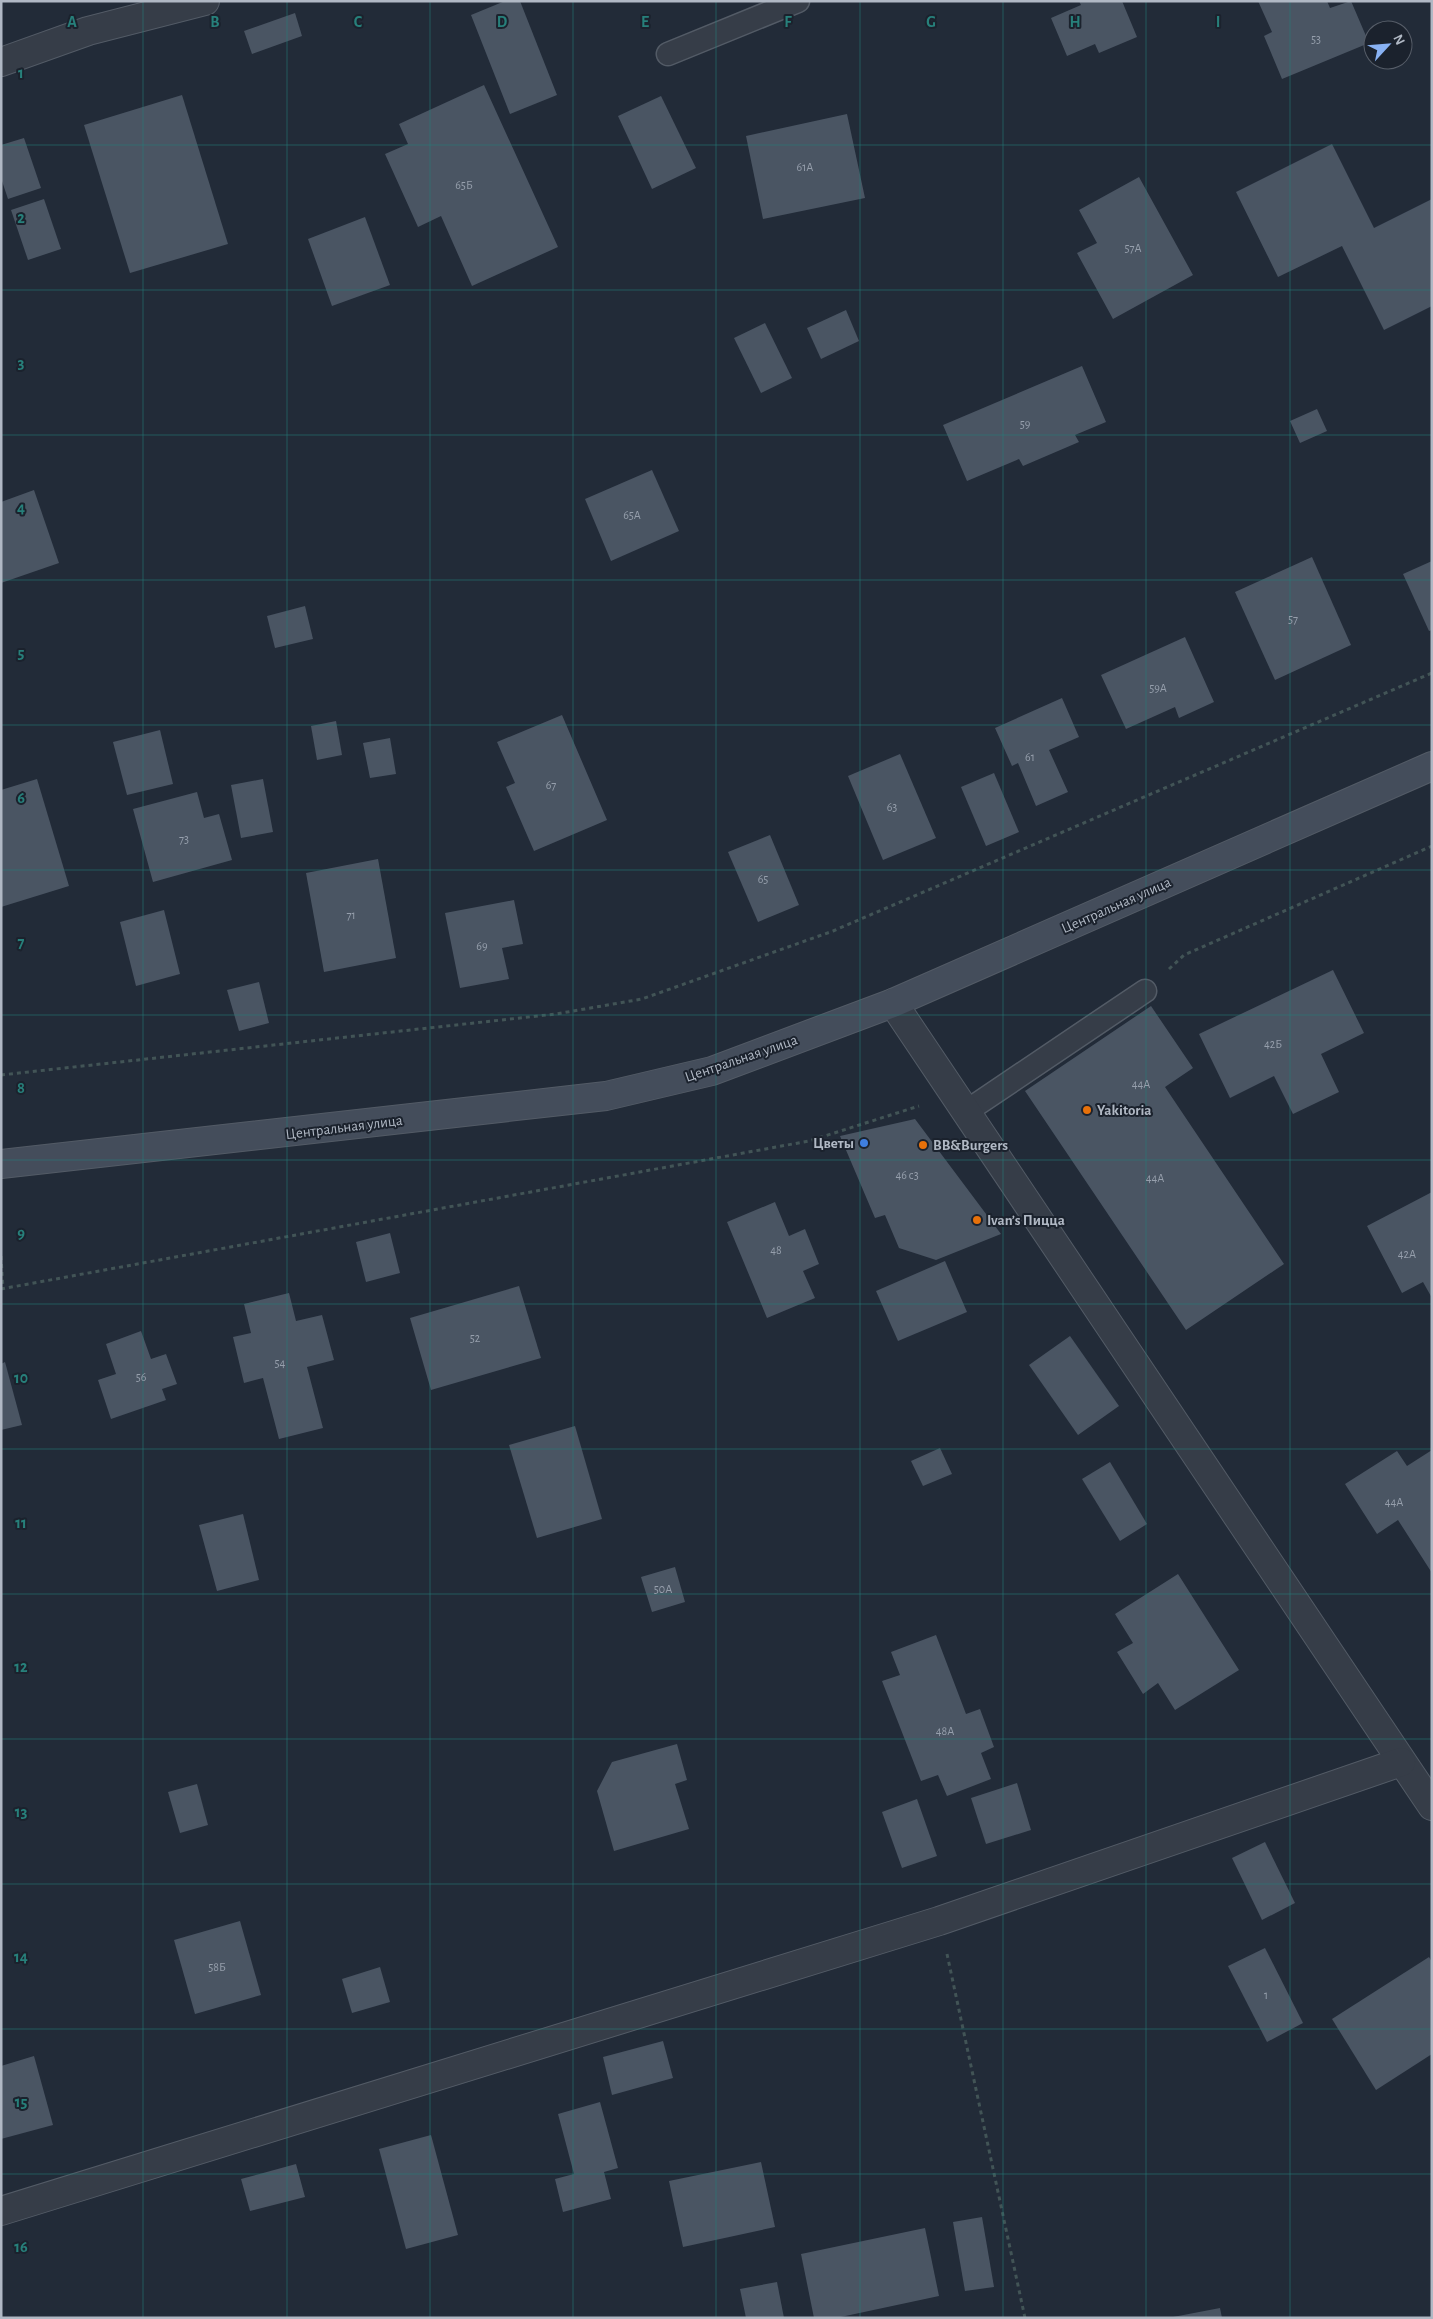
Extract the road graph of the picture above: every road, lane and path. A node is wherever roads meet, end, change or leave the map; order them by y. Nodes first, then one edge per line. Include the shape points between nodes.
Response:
1 (205, 1) edge
2 (798, 1) edge
3 (668, 54) dead end
4 (1, 62) edge
5 (1432, 673) edge
6 (1432, 766) edge
7 (1432, 846) edge
8 (1145, 991) joint
9 (892, 1003) junction
10 (1, 1075) edge
11 (961, 1103) junction
12 (1, 1164) edge
13 (1, 1256) edge
14 (2, 1289) edge
15 (1401, 1762) junction
16 (1432, 1806) edge
17 (939, 1921) junction
18 (1, 2211) edge
19 (1025, 2318) edge

1 - 4 street via 88,31
2 - 3 lane
5 - 10 path via 833,931 642,999 556,1014
6 - 9 main road, Центральная улица
7 - 8 path via 1184,955
8 - 11 lane
9 - 11 street
9 - 12 main road, Центральная улица via 712,1071 606,1096
11 - 14 path via 809,1141
11 - 15 street
13 - 14 path
15 - 16 street
15 - 17 street
17 - 18 street
17 - 19 path

